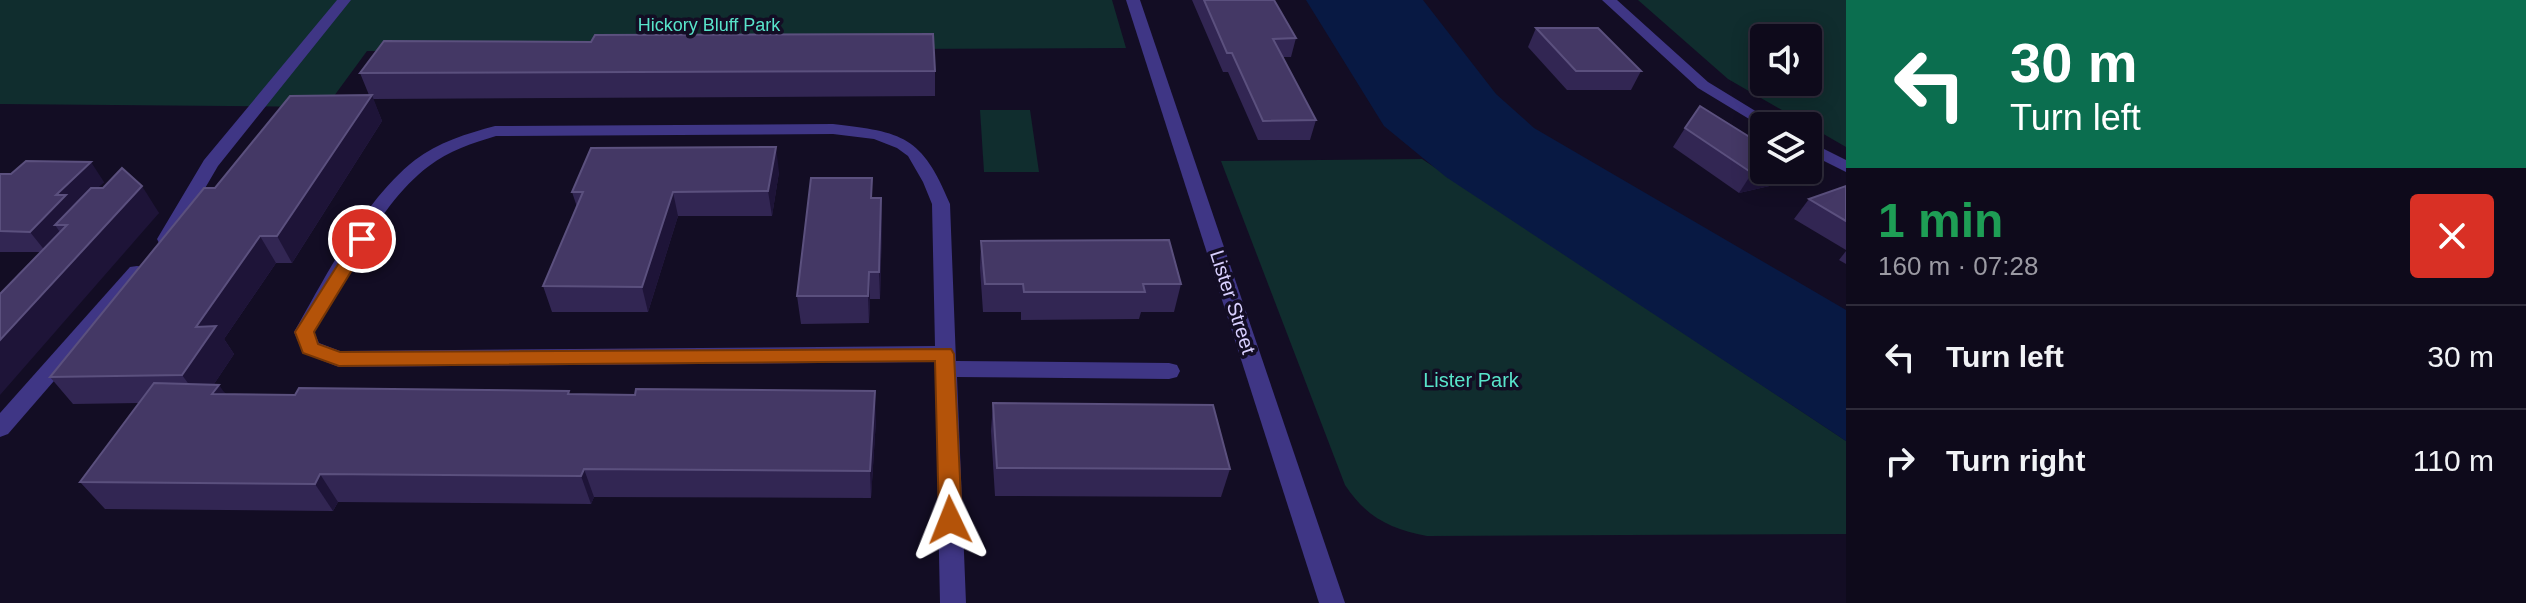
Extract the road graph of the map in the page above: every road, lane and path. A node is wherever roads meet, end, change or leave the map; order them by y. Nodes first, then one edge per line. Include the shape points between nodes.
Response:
1 (344, 0) edge
2 (1133, 0) edge
3 (1609, 0) edge
4 (1750, 113) edge
5 (1822, 154) edge
6 (1846, 167) edge
7 (944, 361) junction
8 (1169, 371) dead end
9 (0, 428) edge
10 (953, 603) edge
11 (1332, 603) edge

1 - 9 street via 210,164 175,227
2 - 11 street, Lister Street
3 - 4 street via 1703,85
5 - 6 street
7 - 7 street via 941,204 930,172 907,143 881,134 833,129 495,131 457,142 420,164 391,193 304,332 310,348 339,359
7 - 8 street
7 - 10 street

